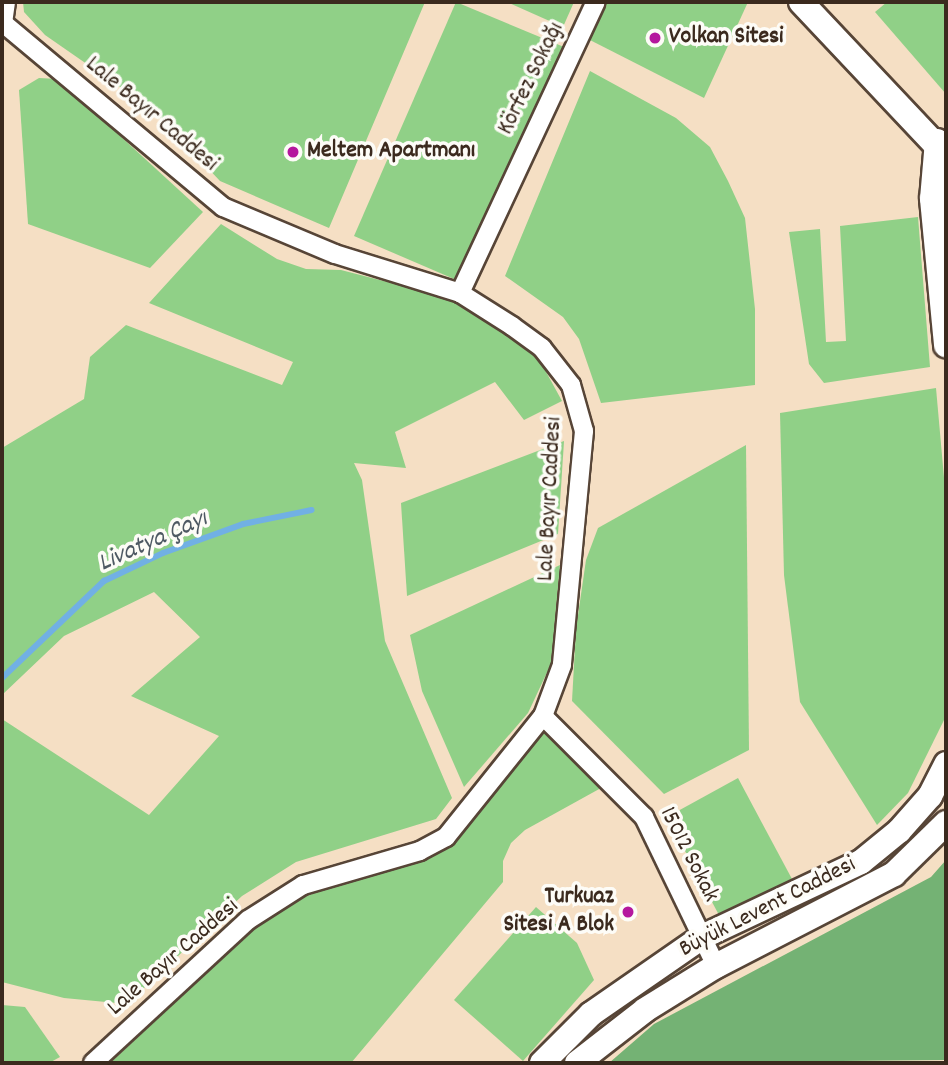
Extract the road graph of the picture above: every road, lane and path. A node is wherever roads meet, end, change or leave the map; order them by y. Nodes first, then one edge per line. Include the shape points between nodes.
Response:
1 (6, 2) edge
2 (596, 2) edge
3 (801, 2) edge
4 (3, 23) edge
5 (941, 149) edge
6 (460, 293) junction
7 (946, 345) edge
8 (543, 716) junction
9 (946, 764) edge
10 (946, 823) edge
11 (702, 937) junction
12 (716, 966) junction
13 (93, 1063) edge
14 (542, 1063) edge
15 (577, 1063) edge

1 - 4 street
2 - 6 street, Körfez Sokağı
3 - 5 street
4 - 6 street, Lale Bayır Caddesi via 223,207 335,254
5 - 7 street via 932,199
6 - 8 street, Lale Bayır Caddesi via 542,348 571,385 580,407 584,431 564,652
8 - 11 street, 15012 Sokak via 644,817
8 - 13 street, Lale Bayır Caddesi via 446,837 420,851 303,885 248,920
9 - 11 street, Büyük Levent Caddesi via 930,796 899,831 861,862
10 - 12 street, Büyük Levent Caddesi via 894,874
11 - 12 street, 15012 Sokak
11 - 14 street, Büyük Levent Caddesi via 592,1014
12 - 15 street, Büyük Levent Caddesi via 645,1010

